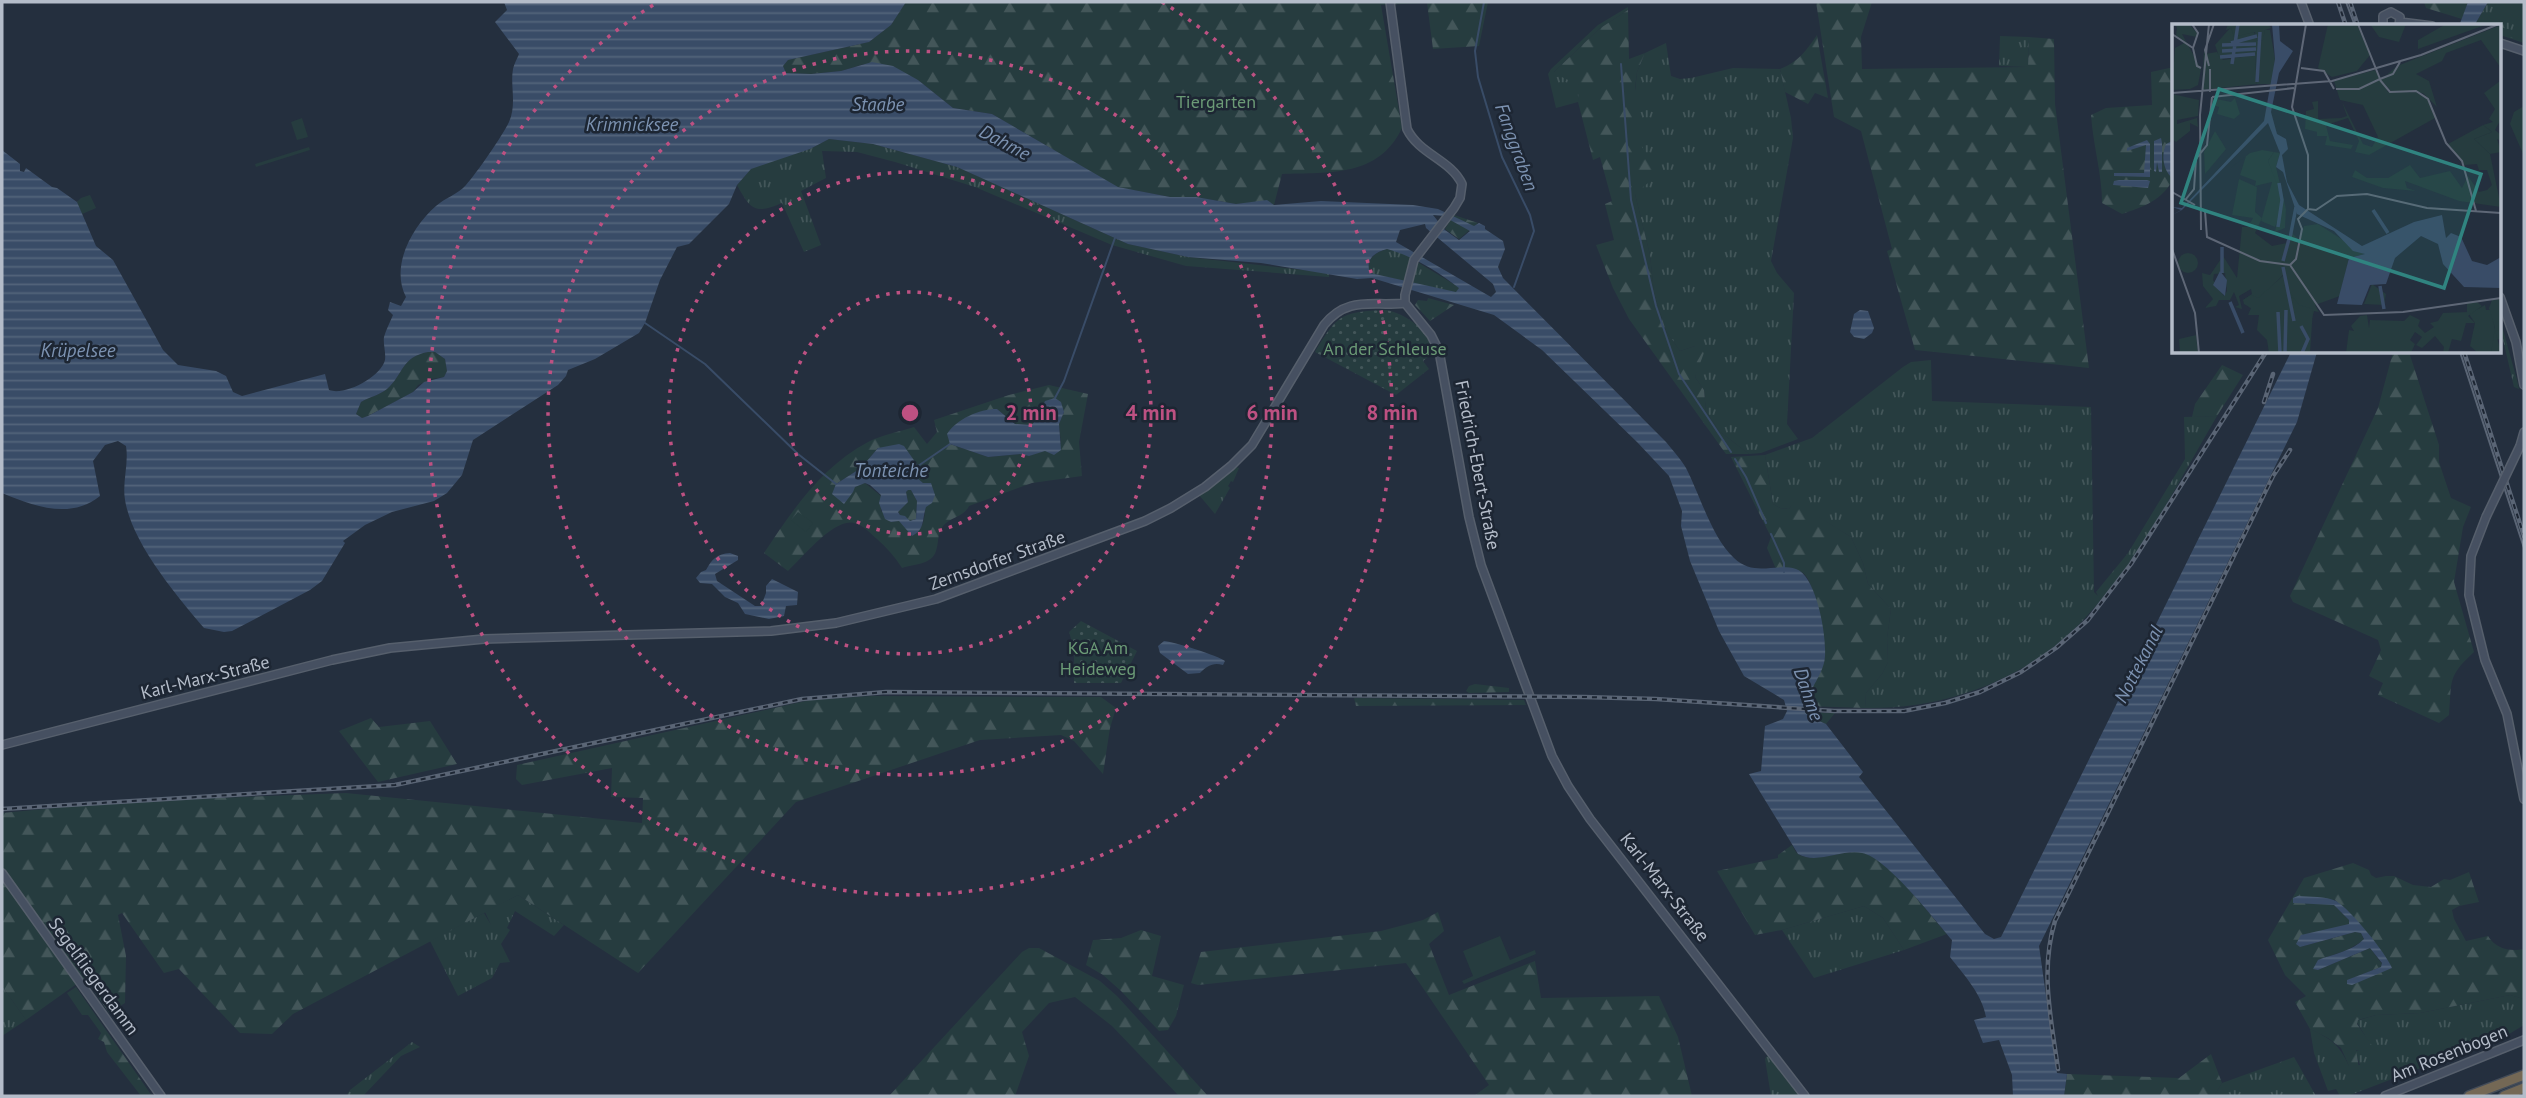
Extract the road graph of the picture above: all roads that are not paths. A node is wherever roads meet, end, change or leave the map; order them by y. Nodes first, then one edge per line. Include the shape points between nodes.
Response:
1 (1390, 2) edge
2 (2301, 2) edge
3 (2309, 24) edge
4 (2383, 24) edge
5 (2400, 24) edge
6 (2502, 44) edge
7 (2524, 51) edge
8 (1405, 303) junction
9 (2502, 304) edge
10 (2524, 385) edge
11 (2524, 432) edge
12 (417, 645) joint
13 (1524, 682) joint
14 (2, 746) edge
15 (2524, 799) edge
16 (2, 873) edge
17 (2524, 1040) edge
18 (2524, 1075) edge
19 (2524, 1088) edge
20 (161, 1096) edge
21 (1805, 1096) edge
22 (2385, 1096) edge
23 (2469, 1096) edge
24 (2504, 1096) edge

1 - 8 street via 1407,129 1415,142 1462,184 1460,198 1415,257
2 - 3 street
4 - 5 street via 2389,12 2398,15
6 - 7 street
8 - 12 street, Zernsdorfer Straße via 1354,305 1333,315 1252,445 1194,495 1145,521 964,590 856,620 794,629
8 - 13 street, Friedrich-Ebert-Straße via 1436,343 1475,544
9 - 10 street
11 - 15 street, bridge via 2473,547 2468,580 2490,672 2507,714
12 - 14 street, Karl-Marx-Straße via 332,660
13 - 21 street, Karl-Marx-Straße via 1568,786
16 - 20 street, Segelfliegerdamm
17 - 22 street, Am Rosenbogen
18 - 23 highway
19 - 24 highway

